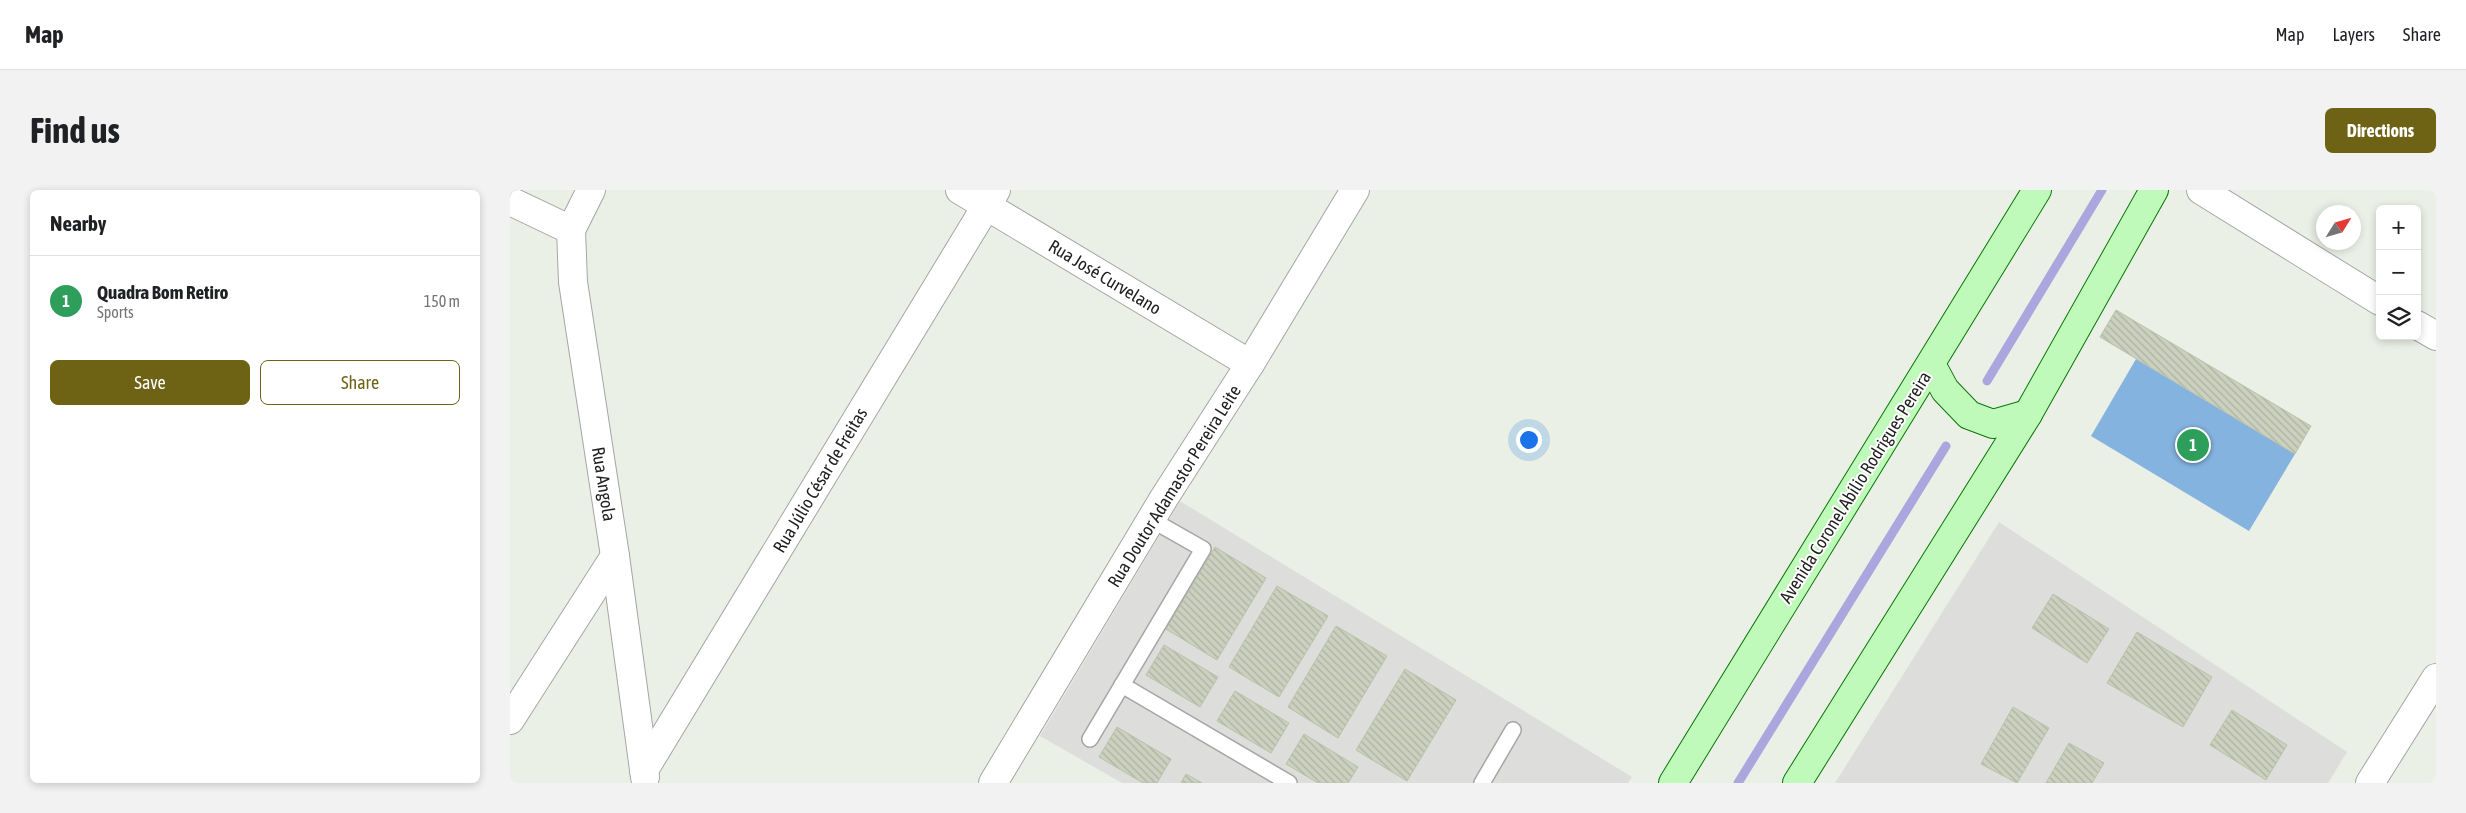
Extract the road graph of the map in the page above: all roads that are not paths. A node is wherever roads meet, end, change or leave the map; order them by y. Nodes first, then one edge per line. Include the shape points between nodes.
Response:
1 (590, 190) edge
2 (960, 190) edge
3 (1355, 190) edge
4 (2037, 190) edge
5 (2154, 190) edge
6 (2201, 190) edge
7 (991, 198) edge
8 (510, 201) edge
9 (570, 230) junction
10 (2376, 299) edge
11 (2421, 327) edge
12 (2436, 336) edge
13 (1250, 364) junction
14 (1931, 364) junction
15 (2028, 414) junction
16 (1152, 520) junction
17 (614, 556) junction
18 (2436, 678) edge
19 (1122, 685) junction
20 (510, 720) edge
21 (1513, 730) dead end
22 (1090, 739) dead end
23 (645, 777) edge
24 (993, 783) edge
25 (1289, 783) edge
26 (1482, 783) edge
27 (1673, 783) edge
28 (1797, 783) edge
29 (2370, 783) edge

1 - 9 street, Rua Angola
2 - 7 street, Rua José Curvelano
3 - 13 street, Rua Doutor Adamastor Pereira Leite
4 - 14 street, Avenida Coronel Abílio Rodrigues Pereira
5 - 15 street
6 - 10 street
7 - 13 street, Rua José Curvelano
7 - 23 street, Rua Júlio César de Freitas
8 - 9 street
9 - 17 street, Rua Angola via 573,282
11 - 12 street
13 - 16 street, Rua Doutor Adamastor Pereira Leite
14 - 15 street via 1945,390 1969,415 1993,424
14 - 27 street, Avenida Coronel Abílio Rodrigues Pereira
15 - 28 street
16 - 19 lane via 1203,549
16 - 24 street, Rua Doutor Adamastor Pereira Leite
17 - 20 street
17 - 23 street, Rua Angola
18 - 29 street
19 - 22 lane
19 - 25 lane
21 - 26 lane

